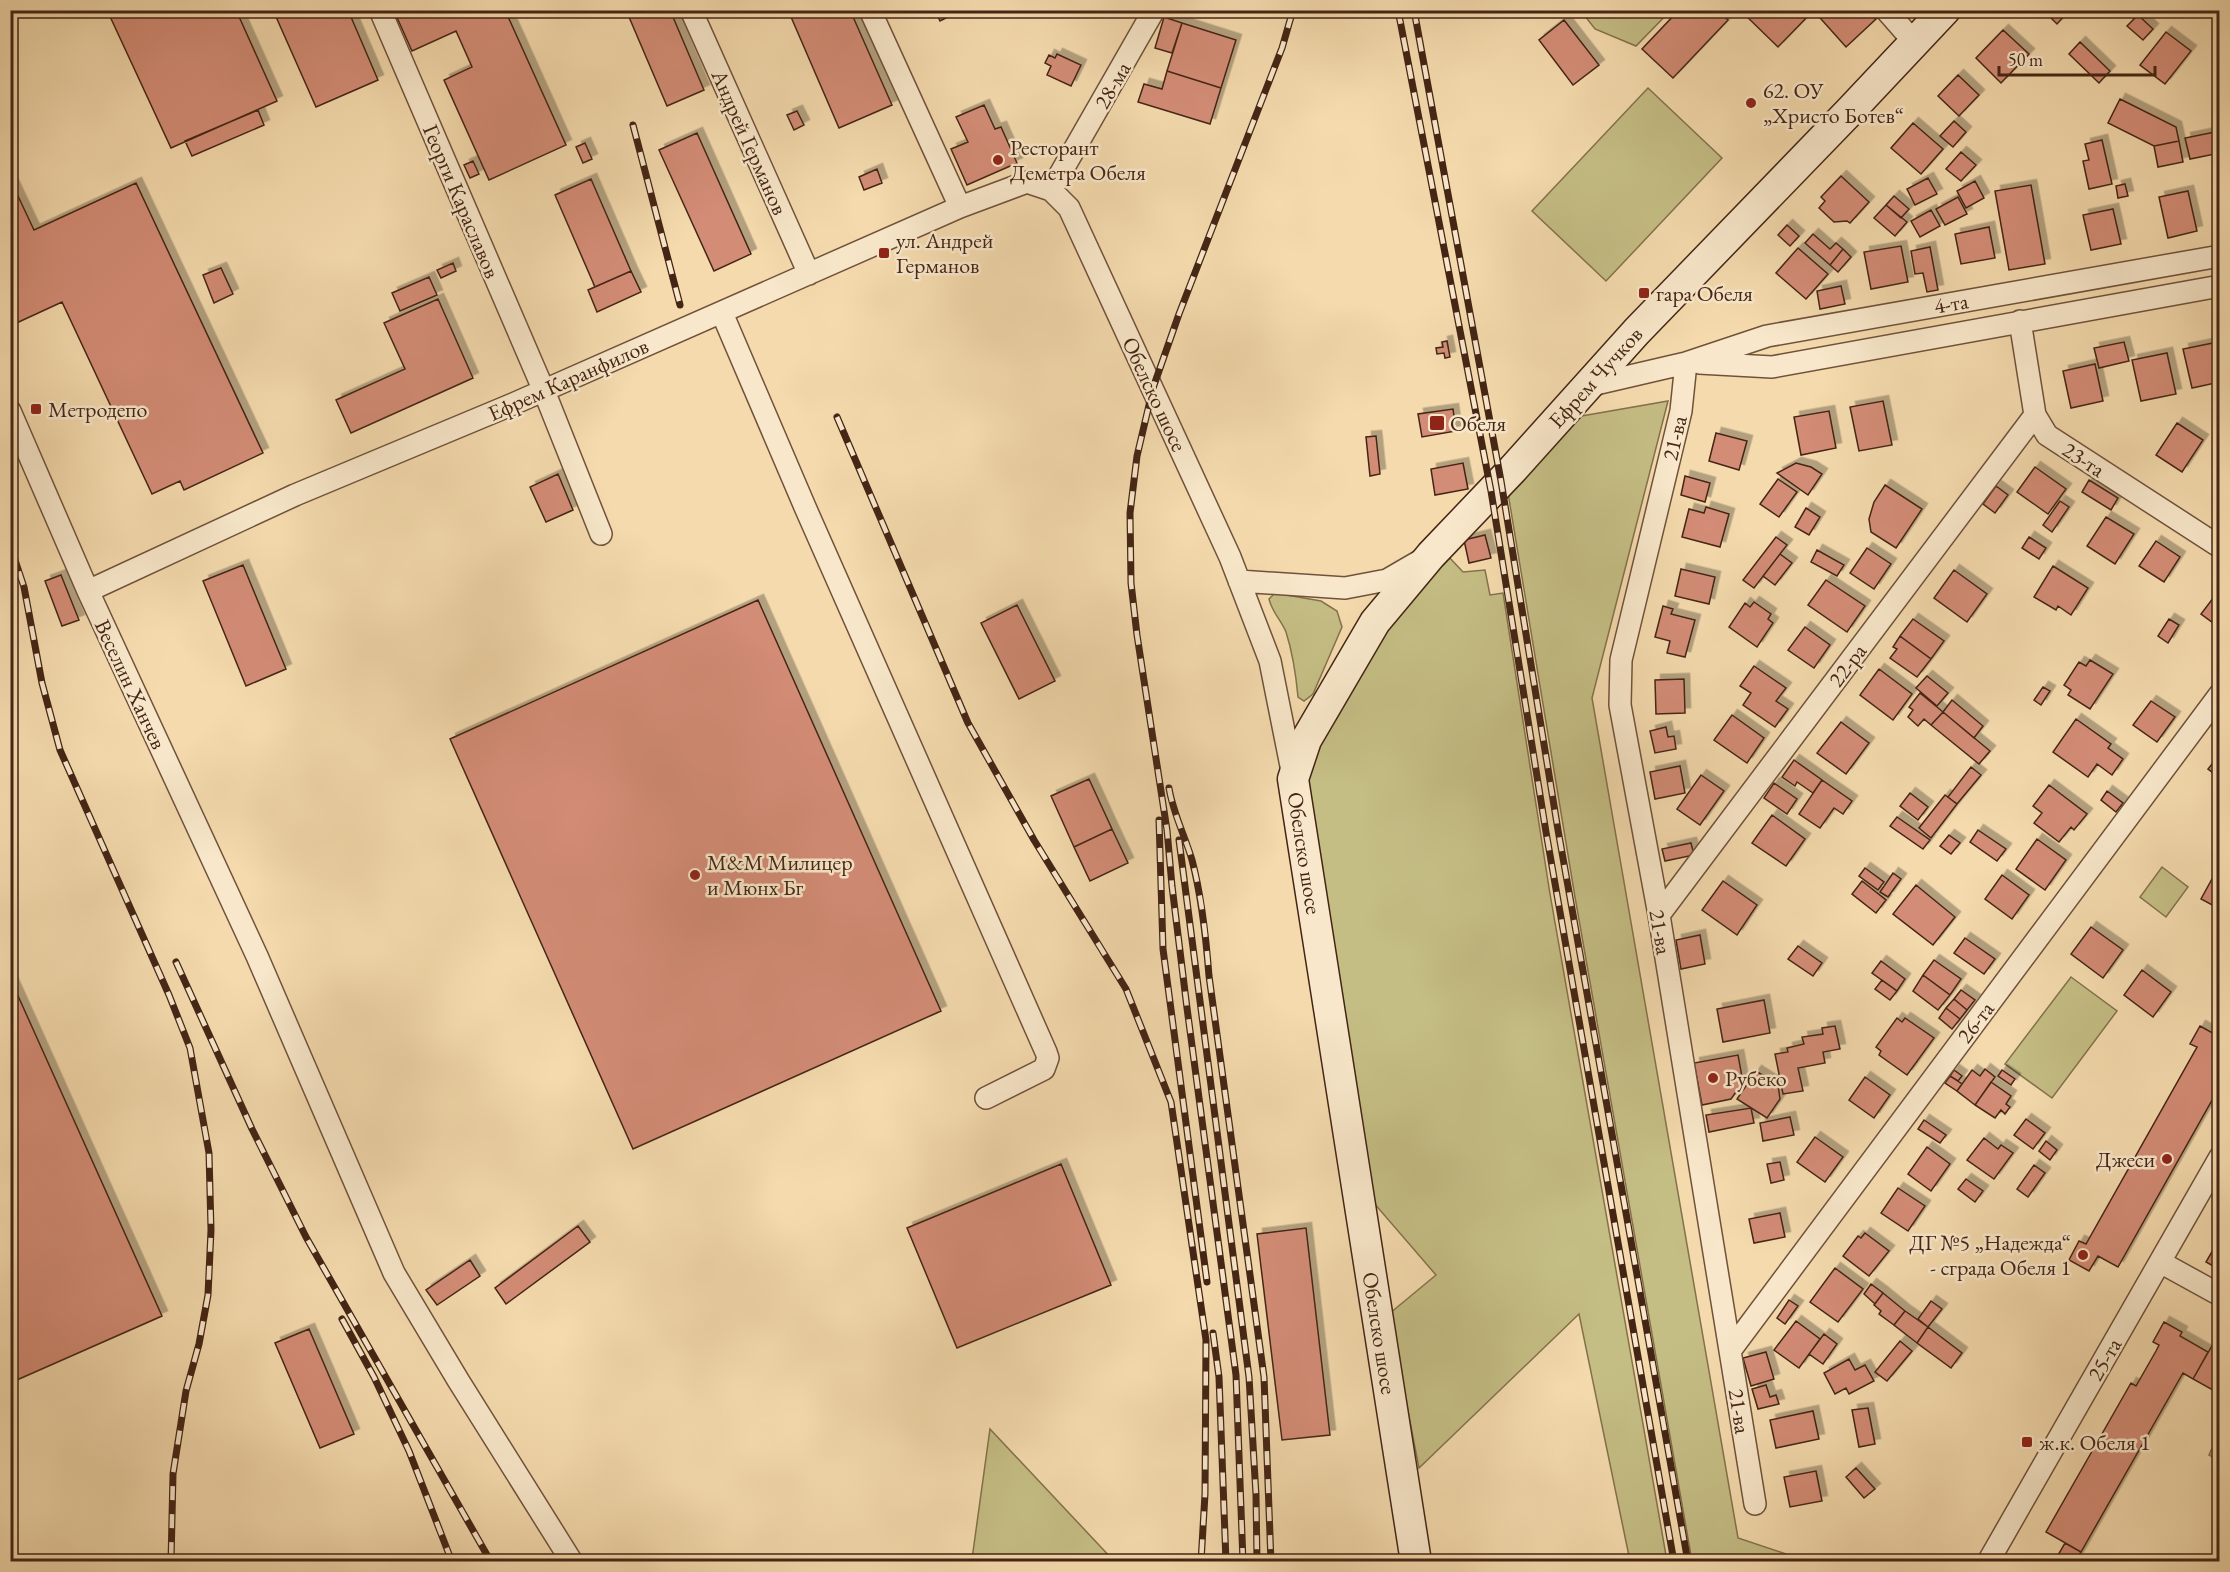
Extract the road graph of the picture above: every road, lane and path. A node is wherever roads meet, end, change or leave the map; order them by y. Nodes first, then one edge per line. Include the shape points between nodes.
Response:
1 (380, 10) edge
2 (691, 10) edge
3 (870, 10) edge
4 (1154, 10) edge
5 (1886, 10) edge
6 (1945, 10) edge
7 (1915, 43) junction
8 (1051, 190) junction
9 (960, 207) junction
10 (2220, 256) edge
11 (809, 274) junction
12 (2220, 286) edge
13 (722, 313) junction
14 (2019, 321) junction
15 (1686, 363) junction
16 (1587, 386) junction
17 (544, 391) junction
18 (10, 411) edge
19 (2035, 415) junction
20 (601, 534) dead end
21 (2220, 547) edge
22 (1431, 555) junction
23 (1239, 581) junction
24 (88, 591) junction
25 (2220, 694) edge
26 (1293, 778) junction
27 (1659, 915) junction
28 (986, 1098) dead end
29 (2220, 1156) edge
30 (2160, 1262) junction
31 (2220, 1295) edge
32 (1730, 1351) junction
33 (1755, 1504) dead end
34 (572, 1562) edge
35 (1416, 1562) edge
36 (1988, 1562) edge

1 - 17 street, Георги Караславов
2 - 11 street, Андрей Германов
3 - 9 street
4 - 8 street, 28-ма
5 - 7 street
6 - 7 street, Ефрем Чучков
7 - 16 street, Ефрем Чучков
8 - 9 street, Ефрем Каранфилов via 1027,182
8 - 23 street, Обелско шосе via 1069,208
9 - 11 street, Ефрем Каранфилов
10 - 15 street, 4-та via 1767,336
11 - 13 street, Ефрем Каранфилов
12 - 14 street, 4-та
13 - 17 street, Ефрем Каранфилов
13 - 28 street via 1046,1052 1044,1069
14 - 15 street, 4-та via 1772,367
14 - 19 street, 23-та
15 - 16 street, 4-та
15 - 27 street, 21-ва via 1681,411 1620,682 1620,705
16 - 22 street, Ефрем Чучков
17 - 20 street, Георги Караславов
17 - 24 street, Ефрем Каранфилов via 296,495
18 - 24 street, Веселин Ханчев
19 - 21 street, 23-та via 2047,435
19 - 27 street, 22-ра
22 - 23 street via 1387,580 1345,588
22 - 26 street, Ефрем Чучков via 1376,622 1306,740
23 - 26 street, Обелско шосе via 1270,661
24 - 34 street, Веселин Ханчев via 257,956 394,1273
25 - 32 street, 26-та
26 - 35 street, Обелско шосе
27 - 32 street, 21-ва
29 - 30 street, 25-та
30 - 31 street
30 - 36 street, 25-та
32 - 33 street, 21-ва

